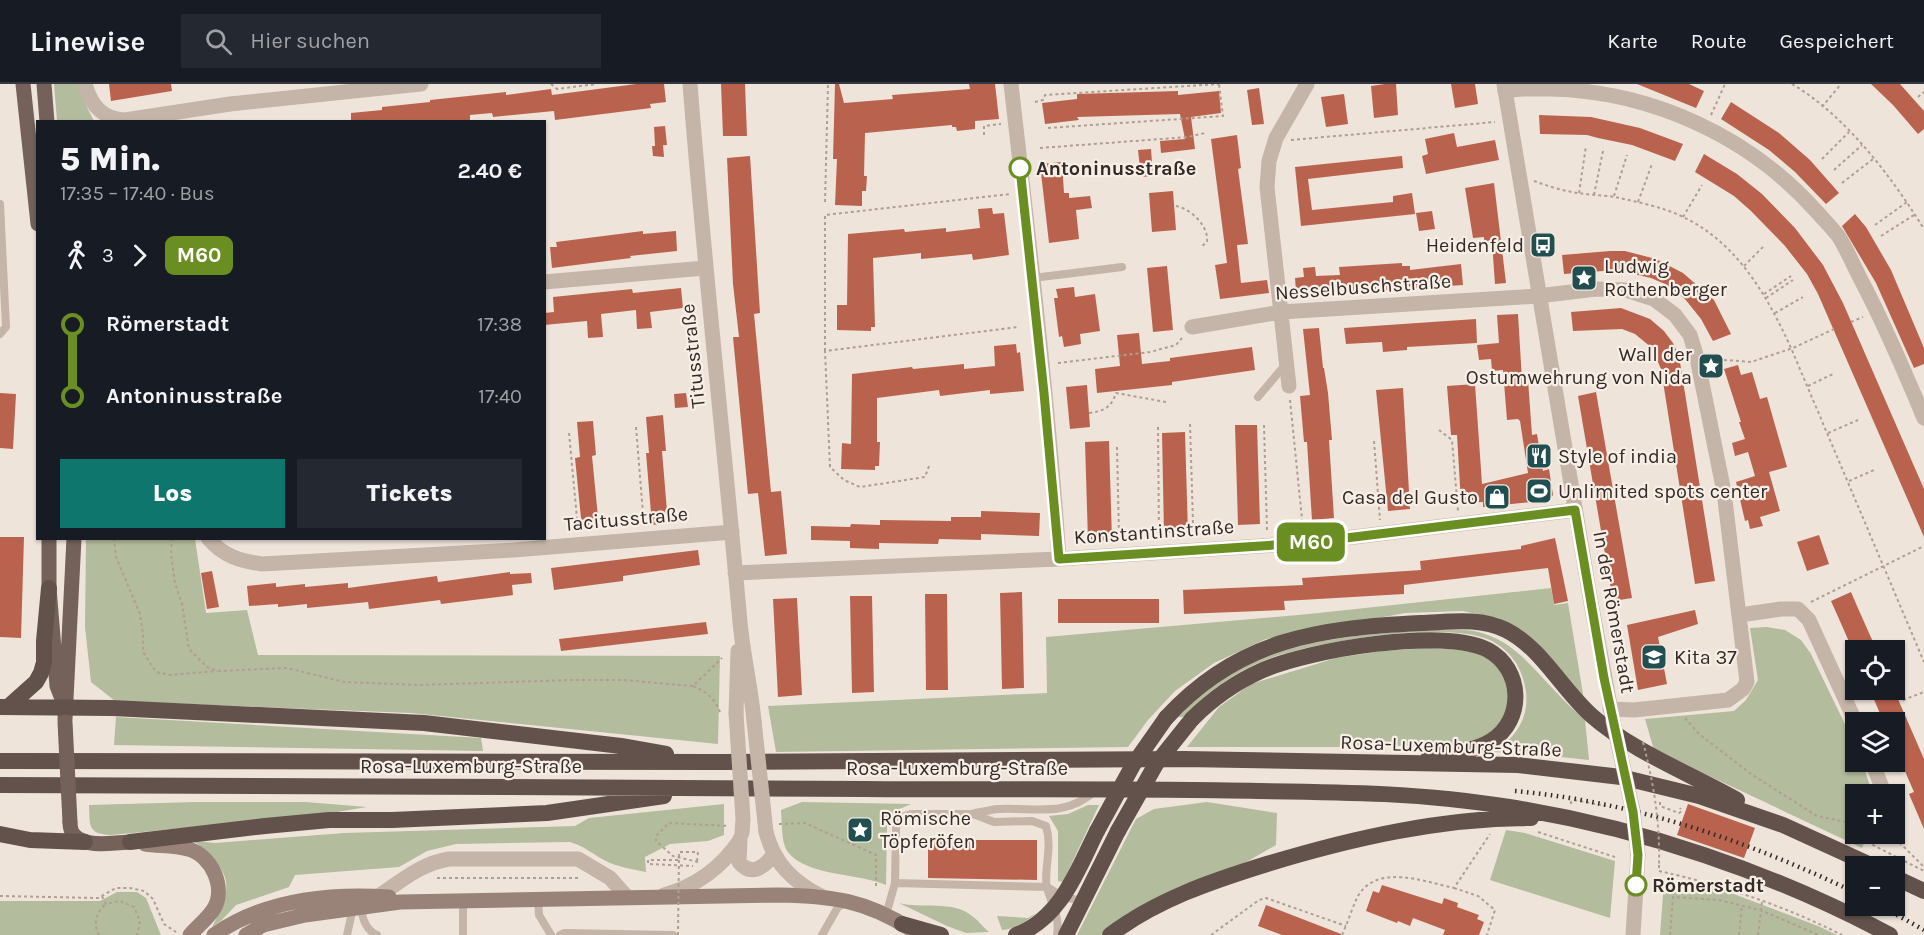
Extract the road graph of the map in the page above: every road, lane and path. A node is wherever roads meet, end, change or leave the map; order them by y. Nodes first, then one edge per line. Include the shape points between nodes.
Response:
1 (23, 84) edge
2 (44, 84) edge
3 (86, 84) edge
4 (421, 84) edge
5 (551, 84) edge
6 (596, 84) edge
7 (690, 84) edge
8 (828, 84) edge
9 (1011, 84) edge
10 (1219, 84) edge
11 (1307, 84) edge
12 (1725, 84) edge
13 (1791, 84) edge
14 (1841, 84) edge
15 (1504, 87) edge
16 (1924, 92) edge
17 (1918, 98) dead end
18 (1035, 102) dead end
19 (1822, 107) junction
20 (47, 120) edge
21 (1497, 122) dead end
22 (1006, 124) dead end
23 (1048, 128) dead end
24 (1705, 128) junction
25 (1849, 132) junction
26 (1205, 133) dead end
27 (984, 135) dead end
28 (1276, 138) junction
29 (1862, 145) junction
30 (1586, 146) dead end
31 (1040, 148) dead end
32 (1603, 151) dead end
33 (1627, 155) dead end
34 (1822, 159) dead end
35 (1874, 159) junction
36 (1653, 164) dead end
37 (1834, 170) dead end
38 (1531, 180) dead end
39 (1842, 183) dead end
40 (1702, 185) dead end
41 (1579, 193) junction
42 (1014, 194) dead end
43 (1594, 195) junction
44 (1614, 197) junction
45 (825, 202) dead end
46 (1638, 202) junction
47 (1906, 202) junction
48 (0, 204) edge
49 (36, 205) edge
50 (1176, 206) dead end
51 (1914, 214) junction
52 (1683, 217) junction
53 (1875, 225) dead end
54 (1924, 229) edge
55 (1881, 236) dead end
56 (1765, 245) dead end
57 (1202, 246) dead end
58 (1744, 266) junction
59 (1122, 267) dead end
60 (705, 268) junction
61 (1791, 276) dead end
62 (1033, 278) junction
63 (1793, 280) dead end
64 (546, 282) edge
65 (1764, 294) junction
66 (1538, 296) junction
67 (1803, 297) dead end
68 (1766, 298) junction
69 (1281, 312) junction
70 (1775, 313) junction
71 (1018, 327) dead end
72 (1192, 327) joint
73 (1834, 329) dead end
74 (0, 334) edge
75 (1791, 348) junction
76 (825, 351) junction
77 (1697, 358) junction
78 (1050, 364) dead end
79 (1286, 364) junction
80 (1835, 373) dead end
81 (1289, 386) joint
82 (1808, 386) junction
83 (1258, 397) dead end
84 (1166, 402) dead end
85 (1089, 413) dead end
86 (1924, 418) edge
87 (1858, 420) dead end
88 (1190, 424) dead end
89 (1264, 425) dead end
90 (636, 427) dead end
91 (1158, 428) dead end
92 (1439, 429) dead end
93 (1828, 433) junction
94 (569, 434) dead end
95 (1374, 441) dead end
96 (1117, 447) dead end
97 (929, 466) dead end
98 (1874, 470) dead end
99 (1849, 481) junction
100 (1575, 510) junction
101 (1458, 511) dead end
102 (1380, 520) dead end
103 (1193, 523) dead end
104 (1303, 529) dead end
105 (644, 532) dead end
106 (732, 532) junction
107 (1267, 532) dead end
108 (1119, 536) dead end
109 (579, 537) dead end
110 (49, 540) edge
111 (74, 540) edge
112 (114, 540) edge
113 (172, 540) edge
114 (210, 540) edge
115 (1159, 542) dead end
116 (1924, 546) edge
117 (1059, 559) junction
118 (1883, 565) junction
119 (735, 573) junction
120 (49, 588) junction
121 (1798, 609) junction
122 (1740, 615) junction
123 (740, 624) junction
124 (722, 658) dead end
125 (1924, 662) edge
126 (219, 671) junction
127 (693, 686) junction
128 (1924, 692) edge
129 (1905, 699) edge
130 (1675, 705) junction
131 (4, 707) edge
132 (1851, 712) edge
133 (728, 714) junction
134 (65, 715) junction
135 (1612, 715) junction
136 (1643, 742) dead end
137 (0, 761) edge
138 (711, 762) junction
139 (1378, 764) junction
140 (0, 785) edge
141 (721, 788) junction
142 (1098, 788) junction
143 (1576, 800) dead end
144 (1606, 806) dead end
145 (1663, 807) dead end
146 (1678, 807) dead end
147 (973, 814) junction
148 (1566, 818) junction
149 (1845, 822) edge
150 (70, 825) junction
151 (1783, 825) junction
152 (1538, 832) dead end
153 (1490, 833) dead end
154 (0, 834) edge
155 (741, 837) junction
156 (45, 841) junction
157 (84, 842) junction
158 (130, 842) junction
159 (1871, 844) edge
160 (1900, 844) edge
161 (774, 854) junction
162 (1851, 856) edge
163 (1618, 858) dead end
164 (678, 860) junction
165 (697, 861) dead end
166 (688, 865) dead end
167 (1924, 869) edge
168 (430, 878) dead end
169 (589, 878) dead end
170 (1905, 882) edge
171 (896, 883) junction
172 (1047, 886) junction
173 (1454, 888) junction
174 (1924, 891) edge
175 (0, 896) edge
176 (102, 896) junction
177 (379, 896) junction
178 (659, 896) junction
179 (821, 896) junction
180 (627, 897) junction
181 (538, 898) junction
182 (434, 900) junction
183 (463, 900) junction
184 (849, 901) junction
185 (1059, 902) junction
186 (1083, 902) junction
187 (1762, 902) junction
188 (106, 904) junction
189 (1742, 905) junction
190 (357, 907) junction
191 (1760, 910) junction
192 (886, 915) junction
193 (902, 924) junction
194 (1346, 926) junction
195 (174, 930) dead end
196 (463, 934) edge
197 (99, 935) edge
198 (137, 935) edge
199 (190, 935) edge
200 (214, 935) edge
201 (246, 935) edge
202 (347, 935) edge
203 (377, 935) edge
204 (551, 935) edge
205 (560, 935) edge
206 (672, 935) edge
207 (678, 935) edge
208 (822, 935) edge
209 (919, 935) edge
210 (941, 935) edge
211 (1016, 935) edge
212 (1057, 935) edge
213 (1066, 935) edge
214 (1110, 935) edge
215 (1211, 935) edge
216 (1342, 935) edge
217 (1487, 935) edge
218 (1634, 935) edge
219 (1670, 935) edge
220 (1739, 935) edge
221 (1758, 935) edge
222 (1819, 935) edge
223 (1842, 935) edge
224 (1890, 935) edge

1 - 49 main road
2 - 20 main road
3 - 4 street via 88,95 104,116 114,120
5 - 6 path via 556,89
7 - 60 street, Titusstraße
8 - 45 path
9 - 62 street
10 - 18 path via 1045,95
10 - 23 path via 1223,116
11 - 28 street
12 - 24 path
13 - 19 path
14 - 19 path
15 - 24 street via 1575,90 1639,100
15 - 66 street, In der Römerstadt
16 - 17 path
19 - 25 path
21 - 28 path via 1294,141
22 - 27 path via 984,126
24 - 86 street via 1775,171 1839,237
25 - 29 path
25 - 34 path
26 - 31 path
28 - 69 street via 1267,188
29 - 35 path
29 - 37 path
30 - 41 path
32 - 43 path
33 - 44 path
35 - 39 path
35 - 47 path
36 - 46 path
38 - 41 path
40 - 52 path
41 - 43 path
42 - 76 path via 825,215
43 - 44 path
44 - 46 path
46 - 52 path
47 - 51 path
47 - 53 path
48 - 74 lane via 6,327
50 - 57 path via 1207,230 1207,242
51 - 54 path
51 - 55 path
52 - 58 path
56 - 58 path
58 - 65 path
59 - 62 lane
60 - 64 street
60 - 106 street, Titusstraße
61 - 65 path
62 - 117 street
63 - 68 path
65 - 68 path
66 - 69 street, Nesselbuschstraße
66 - 77 street, Nesselbuschstraße via 1596,289 1626,290 1654,299 1675,315 1690,335
66 - 100 street, In der Römerstadt
67 - 70 path
68 - 70 path
69 - 72 street, Nesselbuschstraße
69 - 79 street
70 - 75 path
71 - 76 path
72 - 78 path via 1176,345 1150,352
73 - 75 path
75 - 77 path via 1751,362
75 - 82 path
76 - 97 path via 830,467 844,480 860,487 925,477
77 - 122 street, Nesselbuschstraße via 1724,492
79 - 81 street
79 - 83 lane
80 - 82 path
81 - 104 path
82 - 93 path
84 - 85 path via 1116,393 1113,403 1104,411
87 - 93 path
88 - 103 path
89 - 107 path
90 - 105 path
91 - 115 path
92 - 101 path via 1452,440
93 - 99 path
94 - 109 path
95 - 102 path
96 - 108 path
98 - 99 path
99 - 118 path
100 - 117 street, Konstantinstraße via 1305,543
100 - 135 street, In der Römerstadt
106 - 114 street, Tacitusstraße via 514,550 262,564 229,557
106 - 119 street, Titusstraße
110 - 120 main road
111 - 134 main road
112 - 126 path via 116,558 140,614 142,652 156,672 170,675
113 - 126 path via 175,583 189,649 207,667
116 - 118 path
117 - 119 street, Konstantinstraße
118 - 121 path
118 - 125 path
119 - 123 street, Titusstraße
120 - 131 highway via 41,673 36,682
120 - 134 main road via 57,686
121 - 122 street
121 - 132 street via 1809,621
122 - 130 street, Nesselbuschstraße via 1748,673 1743,689 1728,700
123 - 133 street, Titusstraße
123 - 161 street, Titusstraße, bridge via 766,832
124 - 127 path
126 - 127 path via 286,668 344,682 623,680
127 - 133 path via 706,692
128 - 129 path
130 - 135 street, Nesselbuschstraße
130 - 149 path via 1699,734 1751,774 1817,816
131 - 134 highway
133 - 155 street, Titusstraße, bridge via 743,819
134 - 138 highway via 237,713 424,723 621,746
134 - 150 main road, bridge
135 - 218 street, In der Römerstadt, bridge via 1638,855
136 - 187 path, bridge via 1657,802 1659,872 1710,883
137 - 138 highway, Rosa-Luxemburg-Straße
138 - 139 highway, Rosa-Luxemburg-Straße via 1185,759
139 - 151 highway, Rosa-Luxemburg-Straße via 1518,765 1621,777 1699,796
139 - 186 highway, bridge via 1467,750 1492,740 1507,725 1515,705 1513,679 1503,663 1479,647 1454,642 1403,642 1316,653 1264,669 1226,691 1192,719 1156,764
140 - 141 highway, Rosa-Luxemburg-Straße
141 - 142 highway, Rosa-Luxemburg-Straße
141 - 158 highway via 548,813 329,820
142 - 147 lane via 1083,802 1061,809 996,809
142 - 148 highway, Rosa-Luxemburg-Straße via 1375,793 1469,801
143 - 144 path
145 - 146 path via 1679,813 1682,811
147 - 171 lane via 900,817 896,828
147 - 172 lane via 994,822 1032,821 1046,826 1050,839
148 - 214 highway via 1435,824 1318,849 1188,891
148 - 224 highway, Rosa-Luxemburg-Straße via 1661,842 1729,865 1799,891
150 - 156 highway
150 - 157 main road via 73,834
151 - 162 highway, Rosa-Luxemburg-Straße
151 - 185 highway, bridge via 1613,732 1581,705 1525,643 1505,630 1484,623 1457,621 1380,625 1332,631 1256,651 1214,674 1189,695 1166,718 1133,765
152 - 163 path
153 - 173 path
154 - 156 highway
155 - 161 street, Titusstraße via 739,862 746,869 761,869
155 - 178 street via 725,860 706,877
156 - 157 highway
157 - 158 main road
158 - 199 main road via 188,849 202,855 213,872 219,890 216,904
159 - 167 path
160 - 167 path
161 - 179 street, Titusstraße via 794,879
164 - 165 path, bridge via 679,852 698,852
164 - 166 path via 648,860 648,864
164 - 207 path, bridge
168 - 169 path
170 - 174 highway
171 - 172 lane
171 - 192 lane
172 - 185 lane
172 - 185 lane
173 - 194 path via 1410,878 1384,877 1359,894
173 - 217 path via 1478,896 1495,910
175 - 176 path
176 - 188 path
176 - 195 path via 116,888 144,891 153,899 164,924
177 - 180 street via 435,861 578,859 610,878
177 - 182 main road
177 - 200 main road via 334,896 278,906 247,916
178 - 179 main road
178 - 180 main road
179 - 184 main road
180 - 181 main road
181 - 183 main road
181 - 204 lane via 539,915
182 - 183 main road
182 - 190 main road
183 - 196 lane
184 - 192 main road
184 - 208 lane via 838,907
185 - 186 lane
185 - 211 highway via 1034,926
185 - 212 lane
186 - 213 highway
187 - 191 path
187 - 223 path
188 - 197 path via 96,922
188 - 198 path via 120,901 134,907 140,921
189 - 191 path
189 - 219 path via 1673,897
189 - 220 path
190 - 201 main road via 284,919
190 - 202 lane
190 - 203 lane via 371,933
191 - 221 path
191 - 222 path
192 - 193 main road
193 - 209 main road
193 - 210 highway
194 - 215 path via 1266,898
194 - 216 path
205 - 206 lane

